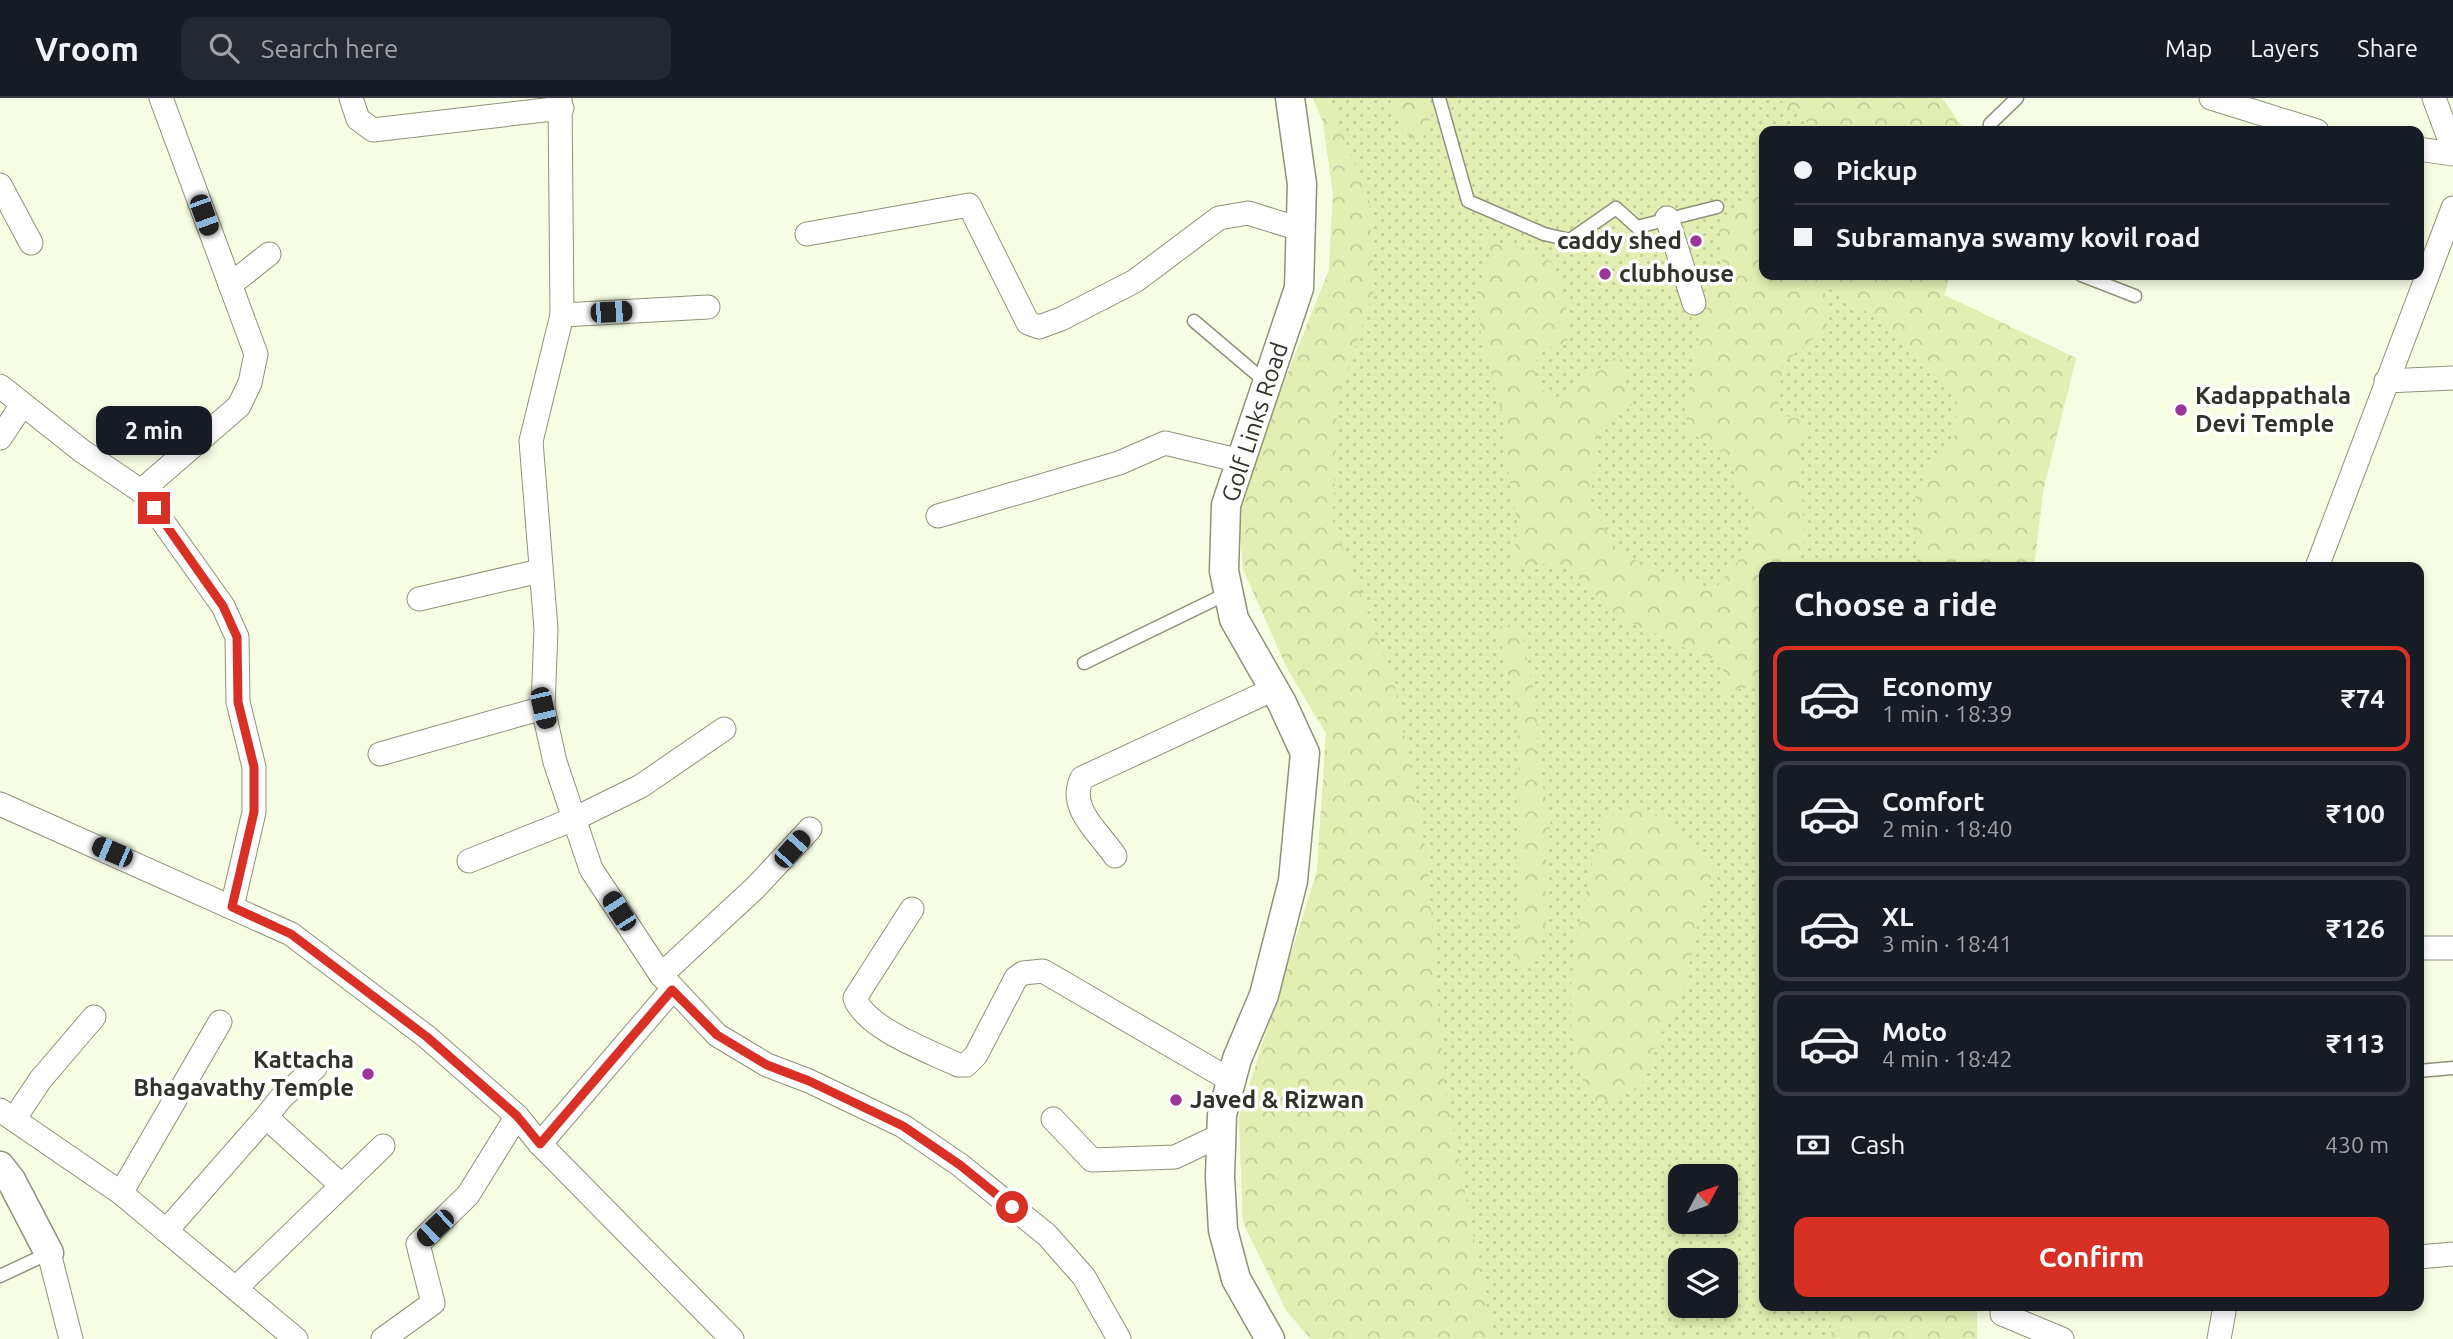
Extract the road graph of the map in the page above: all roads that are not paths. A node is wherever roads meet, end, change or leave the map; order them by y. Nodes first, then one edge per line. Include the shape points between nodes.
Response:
1 (161, 98) edge
2 (351, 98) edge
3 (1290, 98) edge
4 (1439, 98) edge
5 (2017, 98) edge
6 (2211, 98) edge
7 (2434, 98) edge
8 (561, 103) edge
9 (1990, 126) edge
10 (2301, 126) edge
11 (2452, 146) edge
12 (2424, 148) edge
13 (0, 185) edge
14 (1717, 208) dead end
15 (2453, 208) edge
16 (1667, 218) junction
17 (1304, 230) junction
18 (807, 234) dead end
19 (32, 243) dead end
20 (270, 254) dead end
21 (2094, 280) edge
22 (230, 285) junction
23 (2136, 296) dead end
24 (1694, 303) dead end
25 (708, 307) dead end
26 (562, 315) junction
27 (1194, 321) dead end
28 (2453, 378) edge
29 (2386, 381) junction
30 (1267, 383) junction
31 (0, 386) edge
32 (22, 405) junction
33 (0, 438) edge
34 (1241, 461) junction
35 (141, 491) junction
36 (938, 516) dead end
37 (2319, 562) edge
38 (540, 571) junction
39 (1229, 593) junction
40 (419, 599) dead end
41 (1084, 663) dead end
42 (1274, 689) junction
43 (543, 708) junction
44 (724, 729) dead end
45 (380, 754) dead end
46 (0, 804) edge
47 (575, 819) junction
48 (810, 829) dead end
49 (1115, 856) dead end
50 (469, 861) dead end
51 (232, 907) junction
52 (912, 909) dead end
53 (2424, 948) edge
54 (2453, 948) edge
55 (667, 983) junction
56 (94, 1017) dead end
57 (220, 1022) dead end
58 (2453, 1068) edge
59 (315, 1069) dead end
60 (2424, 1070) edge
61 (1231, 1081) junction
62 (7, 1114) edge
63 (517, 1116) junction
64 (266, 1117) junction
65 (1053, 1119) dead end
66 (1222, 1135) junction
67 (540, 1144) junction
68 (383, 1146) dead end
69 (0, 1166) edge
70 (341, 1185) junction
71 (121, 1193) junction
72 (166, 1231) junction
73 (49, 1253) junction
74 (2453, 1254) edge
75 (2424, 1256) edge
76 (0, 1276) edge
77 (236, 1288) junction
78 (2224, 1311) edge
79 (2001, 1314) dead end
80 (71, 1339) edge
81 (296, 1339) edge
82 (383, 1339) edge
83 (732, 1339) edge
84 (1119, 1339) edge
85 (1270, 1339) edge
86 (2062, 1339) edge
87 (2219, 1339) edge

1 - 22 street
2 - 8 street via 358,119 373,130
3 - 17 street, Golf Links Road via 1303,184
4 - 16 lane via 1468,201 1544,234 1570,240 1616,208 1637,227
5 - 9 lane
6 - 10 street
7 - 11 street
8 - 26 street
11 - 12 street
13 - 19 street
14 - 16 lane
15 - 29 street
16 - 24 street
17 - 18 street via 1248,213 1219,218 1135,281 1039,327 1028,323 968,205
17 - 30 street, Golf Links Road via 1299,288
20 - 22 street
21 - 23 lane
22 - 35 street via 256,354 250,383 239,406
25 - 26 street
26 - 38 street via 531,440
27 - 30 lane
28 - 29 street
29 - 37 street
30 - 34 street, Golf Links Road
31 - 32 street
32 - 33 street
32 - 35 street
34 - 36 street via 1165,443 1119,463
34 - 39 street, Golf Links Road via 1226,505 1224,571
35 - 51 street via 223,606 237,637 238,702 254,767 254,812
38 - 40 street
38 - 43 street via 546,629
39 - 41 lane
39 - 42 street, Golf Links Road via 1234,619
42 - 49 street via 1082,778 1076,790 1080,810
42 - 61 street, Golf Links Road via 1305,753 1293,881 1264,995
43 - 45 street
43 - 47 street
44 - 47 street via 641,786
46 - 51 street
47 - 50 street
47 - 55 street via 591,869
48 - 55 street
51 - 63 street via 291,934 427,1037
52 - 61 street via 855,999 860,1012 876,1024 966,1065 976,1055 1016,978 1043,971
53 - 54 street
55 - 67 street
55 - 84 street via 717,1035 767,1065 903,1126 960,1165 1048,1235 1084,1277
56 - 62 street
57 - 71 street
58 - 60 lane
59 - 64 street
61 - 66 street, Golf Links Road
62 - 71 street
63 - 67 street
63 - 82 street via 468,1195 418,1244 433,1303
64 - 70 street
64 - 72 street
65 - 66 street via 1092,1160 1175,1157
66 - 85 street, Golf Links Road via 1223,1230 1236,1279
67 - 83 street
68 - 70 street
69 - 73 street via 12,1180
70 - 77 street
71 - 72 street
72 - 77 street
73 - 76 lane
73 - 80 street
74 - 75 street
77 - 81 street
78 - 87 street
79 - 86 street

